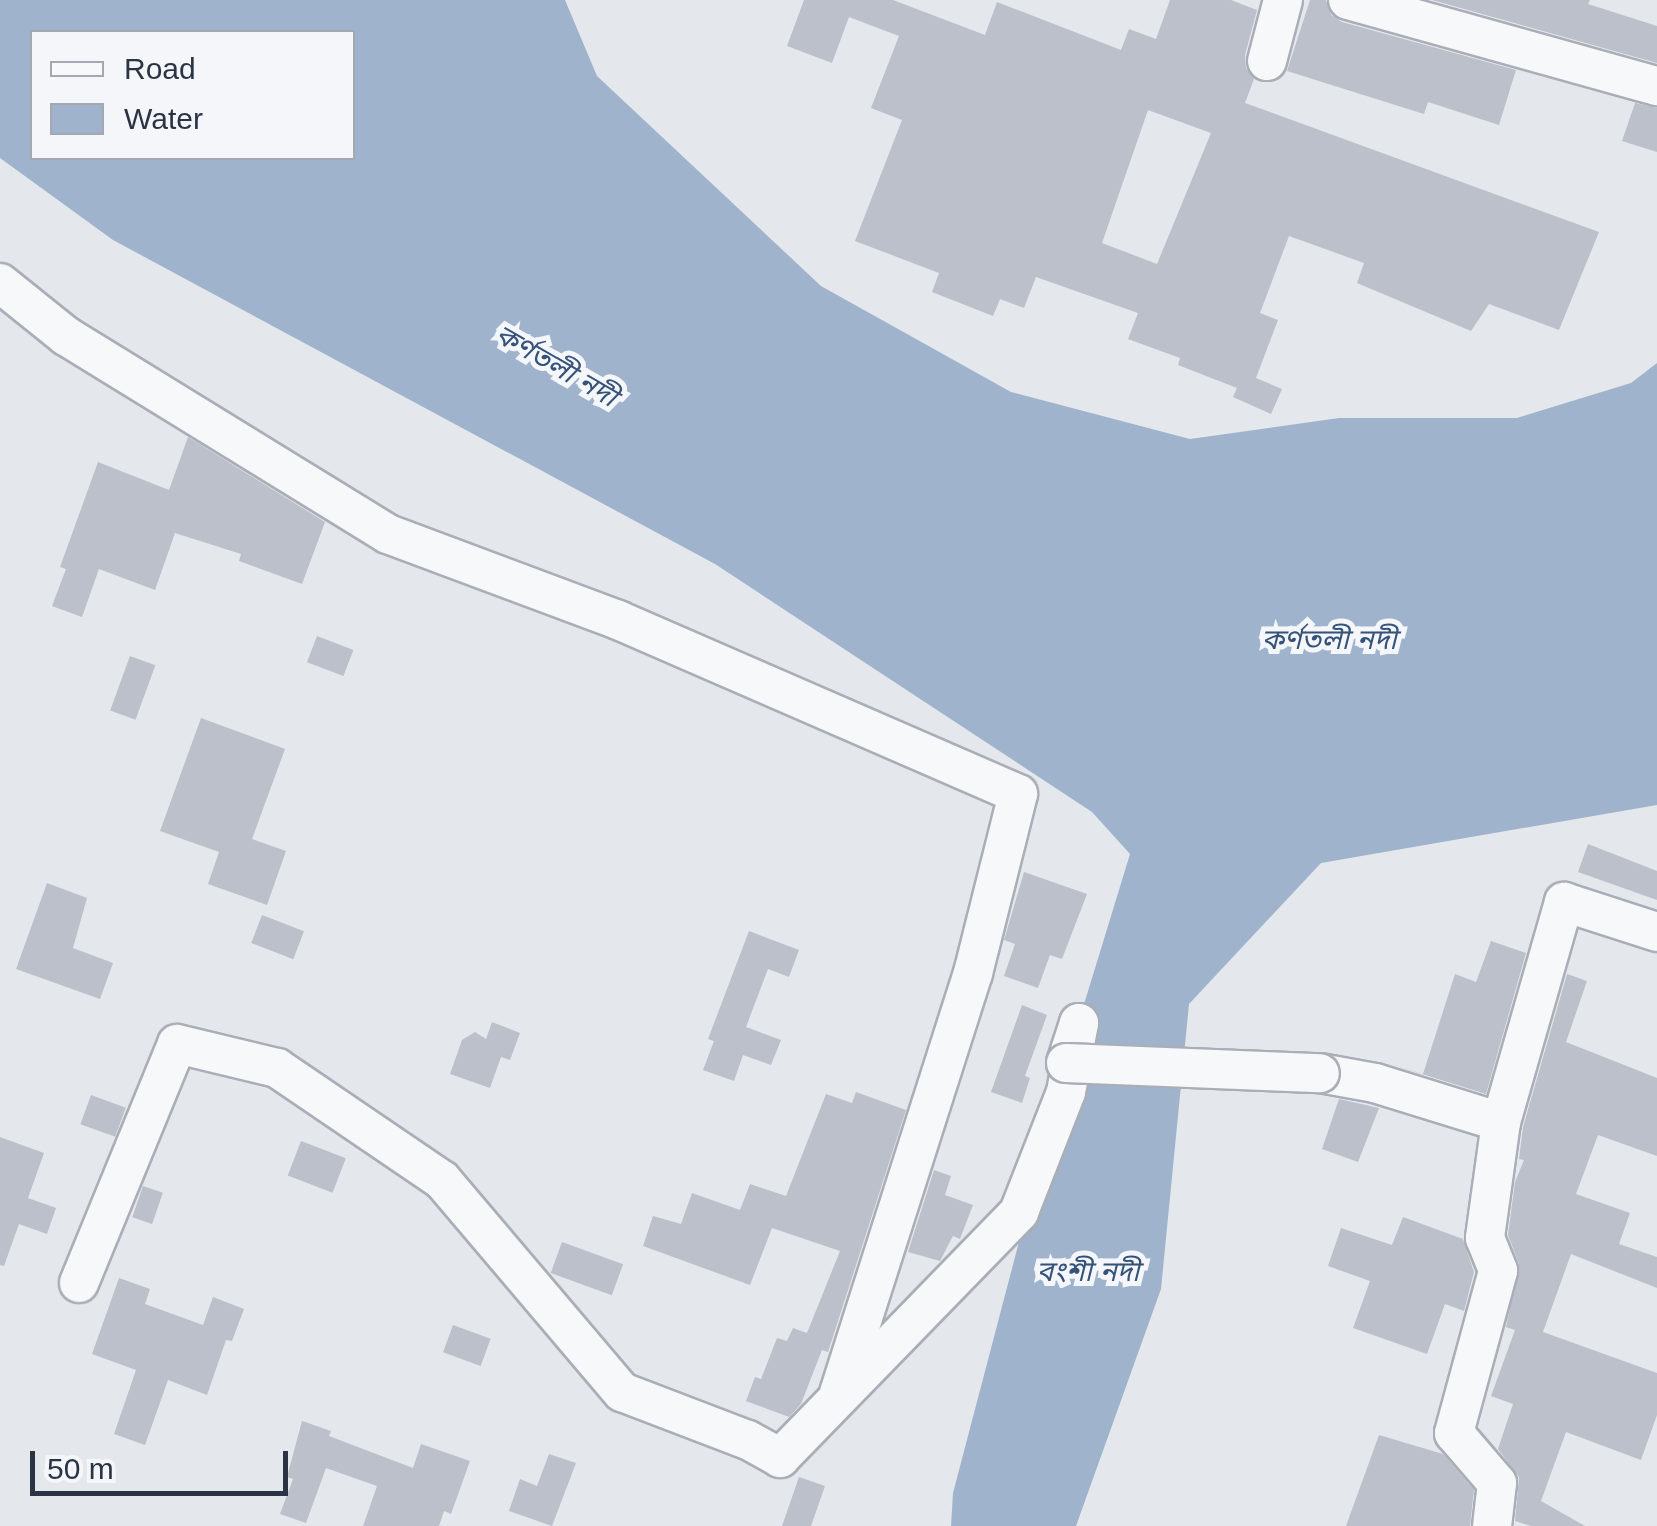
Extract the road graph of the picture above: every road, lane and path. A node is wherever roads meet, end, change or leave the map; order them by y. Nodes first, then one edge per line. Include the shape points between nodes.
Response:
1 (1283, 0) edge
2 (1348, 0) edge
3 (1267, 61) dead end
4 (1657, 86) edge
5 (0, 283) edge
6 (1657, 932) edge
7 (1501, 1122) junction
8 (79, 1283) dead end
9 (839, 1393) junction
10 (1492, 1526) edge

1 - 3 street
2 - 4 street
5 - 9 street via 66,336 388,534 618,620 1018,794 973,973
6 - 7 street via 1564,902
7 - 9 street, bridge via 1320,1073 1066,1063 1079,1024 1066,1092 1019,1212
7 - 10 street via 1485,1238 1498,1271 1454,1433 1497,1483
8 - 9 street via 178,1044 277,1068 442,1180 622,1392 780,1458

